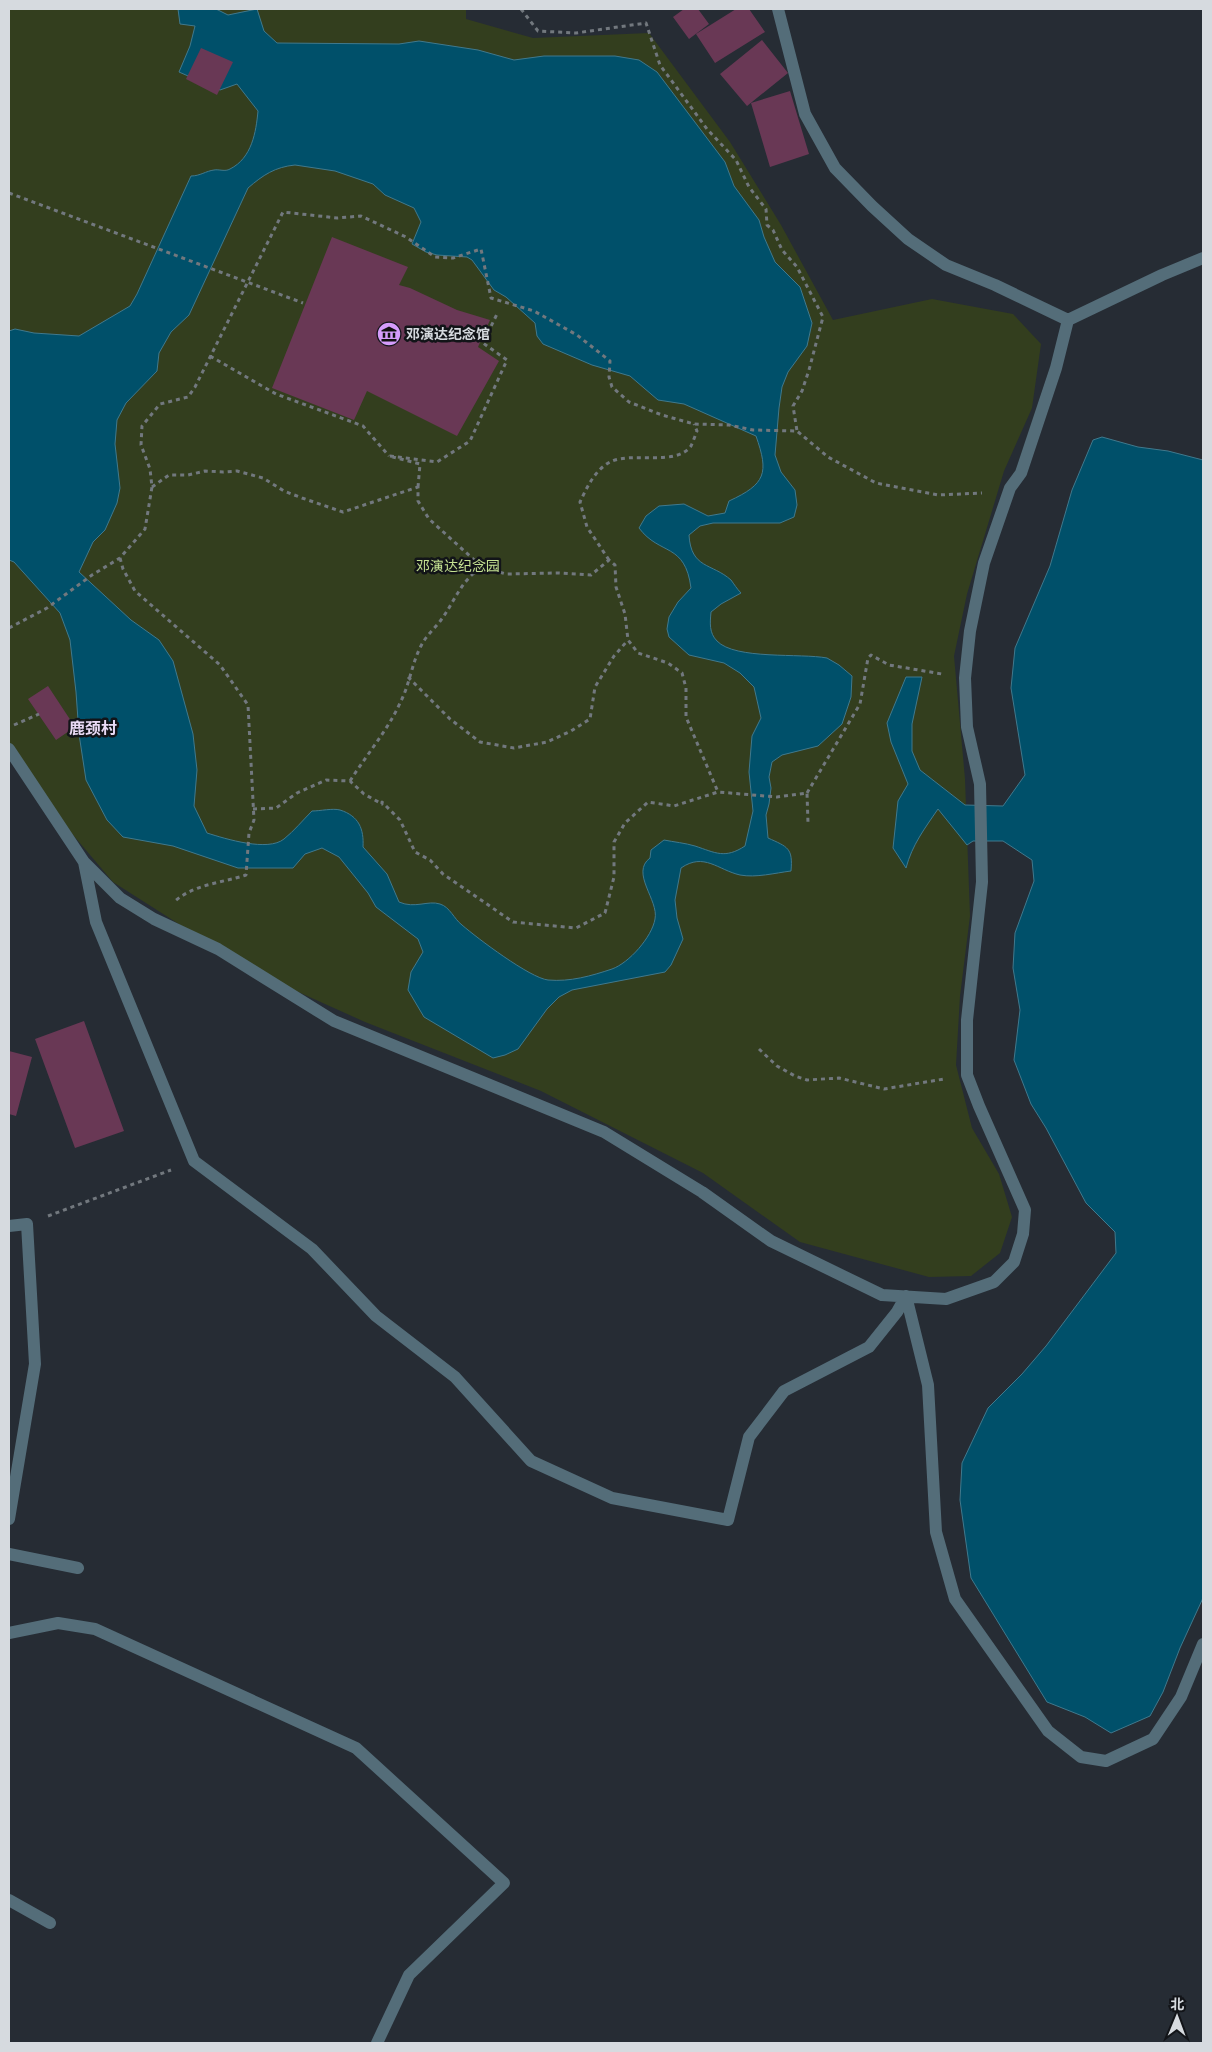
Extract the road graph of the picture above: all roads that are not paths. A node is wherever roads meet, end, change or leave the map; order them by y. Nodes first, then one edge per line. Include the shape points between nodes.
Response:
1 (778, 9) edge
2 (1203, 258) edge
3 (1068, 320) junction
4 (9, 749) edge
5 (84, 862) junction
6 (9, 1226) edge
7 (906, 1296) junction
8 (9, 1519) edge
9 (9, 1554) edge
10 (78, 1568) dead end
11 (9, 1633) edge
12 (1203, 1644) edge
13 (9, 1900) edge
14 (50, 1923) dead end
15 (376, 2043) edge

1 - 3 street via 805,114 836,168 908,239 946,265
2 - 3 street
3 - 7 street via 1056,368 1021,473 1010,488 984,563 970,630 965,678 967,726 980,784 982,882 967,1020 967,1075 1025,1210 1023,1234 1014,1262 994,1282 946,1299
4 - 5 street
5 - 7 street via 120,898 154,919 218,949 334,1021 604,1132 702,1192 771,1242 882,1294
5 - 7 street via 96,922 194,1162 312,1249 376,1316 455,1377 531,1461 612,1498 728,1520 749,1437 784,1391 869,1347
6 - 8 street via 27,1224 35,1364
7 - 12 street via 928,1385 936,1532 955,1599 1048,1730 1081,1757 1106,1760 1153,1739 1181,1697
9 - 10 street
11 - 15 street via 58,1623 95,1629 356,1748 504,1883 409,1974
13 - 14 street

